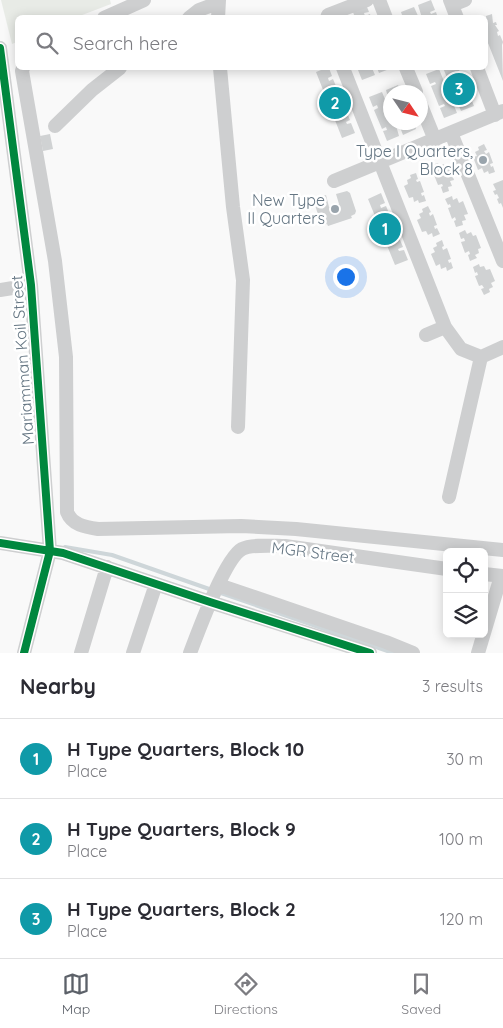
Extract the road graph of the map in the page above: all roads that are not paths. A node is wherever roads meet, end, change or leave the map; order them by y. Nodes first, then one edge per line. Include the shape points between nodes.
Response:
1 (144, 0) edge
2 (367, 0) edge
3 (379, 0) edge
4 (465, 0) edge
5 (218, 1) edge
6 (453, 8) edge
7 (111, 15) edge
8 (192, 15) edge
9 (218, 15) edge
10 (328, 15) edge
11 (385, 15) edge
12 (0, 48) edge
13 (22, 70) edge
14 (117, 70) edge
15 (220, 70) edge
16 (344, 70) edge
17 (407, 70) edge
18 (477, 70) edge
19 (413, 85) edge
20 (499, 113) edge
21 (5, 116) edge
22 (428, 123) edge
23 (55, 126) dead end
24 (451, 133) junction
25 (435, 140) junction
26 (380, 162) junction
27 (334, 181) dead end
28 (503, 261) edge
29 (31, 286) junction
30 (0, 290) edge
31 (445, 327) junction
32 (426, 335) dead end
33 (503, 347) edge
34 (481, 357) junction
35 (238, 427) dead end
36 (449, 497) dead end
37 (0, 543) edge
38 (503, 550) edge
39 (50, 551) junction
40 (106, 567) junction
41 (443, 569) edge
42 (488, 574) edge
43 (502, 576) edge
44 (156, 584) junction
45 (219, 585) junction
46 (210, 602) junction
47 (24, 653) edge
48 (80, 653) edge
49 (133, 653) edge
50 (190, 653) edge
51 (370, 653) edge
52 (412, 653) edge
53 (478, 653) edge

1 - 7 street
2 - 10 street
3 - 11 street
4 - 6 street
5 - 8 street
5 - 9 street
12 - 21 street, Mariamman Koil Street
13 - 38 street via 55,260 66,357 67,512 75,523 98,529 241,526
14 - 23 street
15 - 35 street via 243,280
16 - 26 street
17 - 19 street
18 - 20 street
20 - 24 street
21 - 29 street, Mariamman Koil Street
22 - 25 street
24 - 25 street
24 - 28 street
25 - 26 street
26 - 27 street
26 - 31 street
29 - 30 street
29 - 39 street, Mariamman Koil Street
31 - 32 street
31 - 34 street via 461,349
33 - 34 street
34 - 36 street
37 - 39 street
39 - 40 street
39 - 47 street, Mariamman Koil Street
40 - 44 street
40 - 48 street
41 - 45 street, MGR Street via 285,546 260,546 243,548 233,558
42 - 43 street
43 - 53 street
44 - 46 street
44 - 49 street
45 - 46 street, MGR Street
45 - 52 street
46 - 50 street, MGR Street
46 - 51 street

